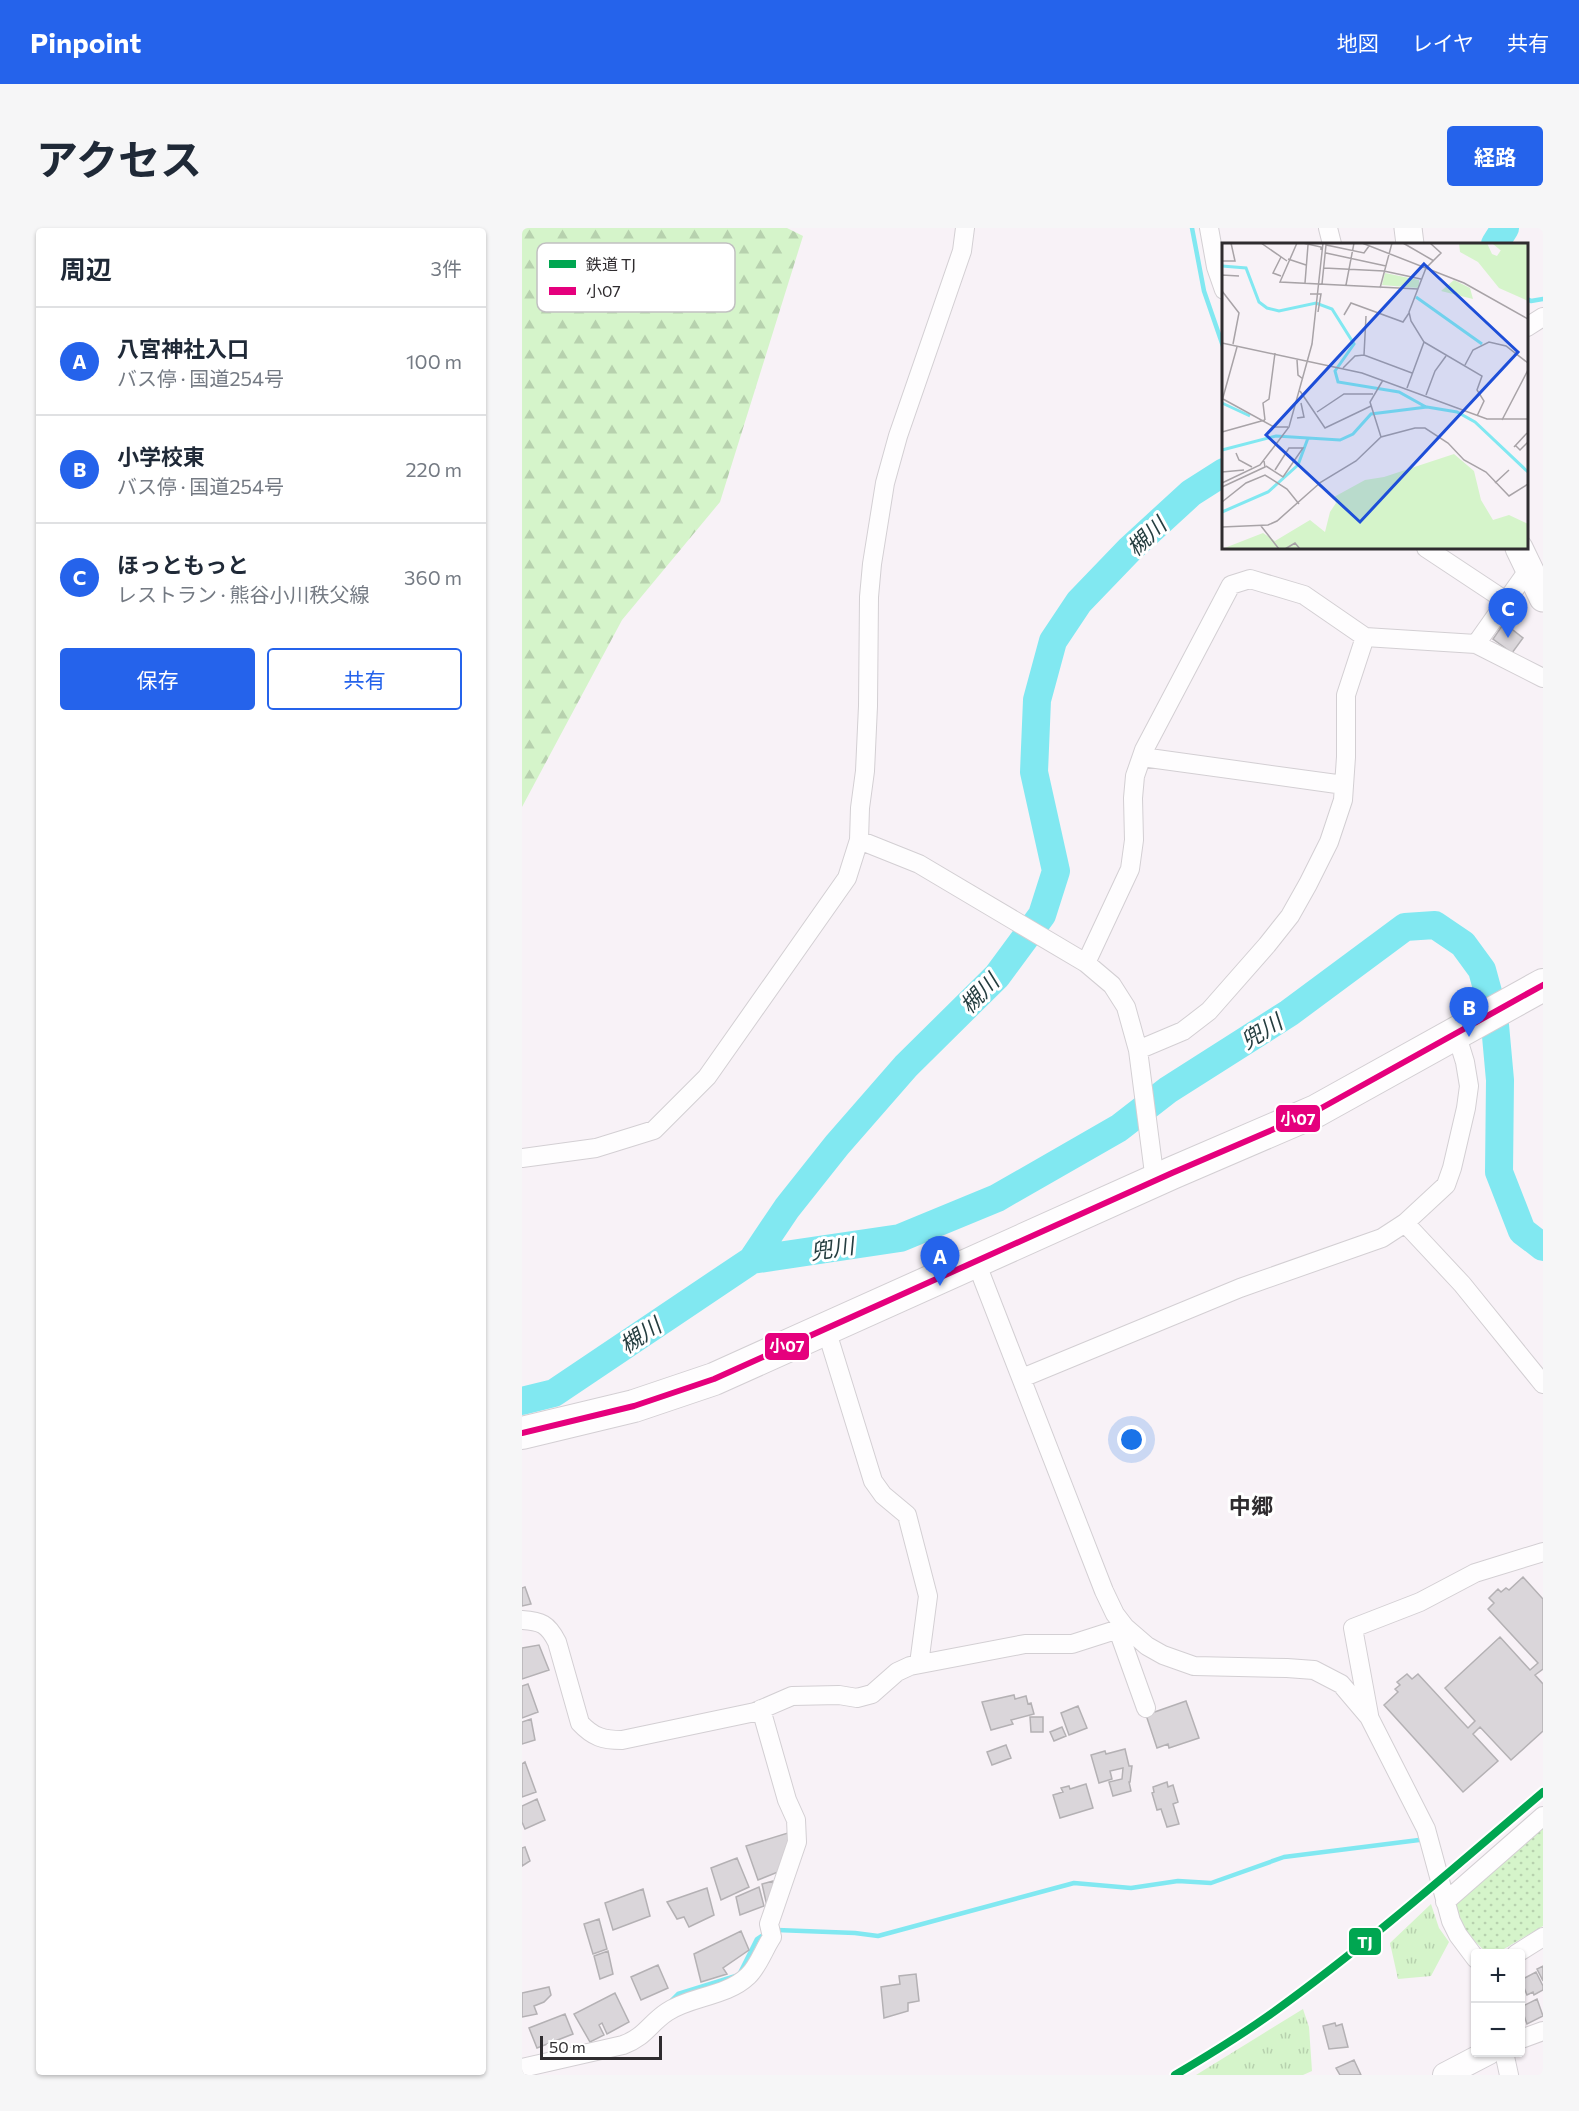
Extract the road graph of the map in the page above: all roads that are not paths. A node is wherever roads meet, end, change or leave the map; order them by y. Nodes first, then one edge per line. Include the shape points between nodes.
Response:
1 (965, 228) edge
2 (1209, 228) edge
3 (1328, 228) edge
4 (1408, 228) edge
5 (1332, 243) edge
6 (1410, 243) edge
7 (1222, 284) edge
8 (1543, 317) edge
9 (1528, 326) edge
10 (1428, 549) edge
11 (1524, 558) edge
12 (1543, 598) edge
13 (1506, 601) junction
14 (1365, 637) junction
15 (1476, 644) junction
16 (1543, 678) edge
17 (1142, 756) junction
18 (1344, 785) junction
19 (859, 840) junction
20 (1083, 961) junction
21 (1532, 992) edge
22 (1459, 1032) junction
23 (1139, 1056) junction
24 (522, 1158) edge
25 (1155, 1181) junction
26 (1405, 1223) junction
27 (976, 1262) junction
28 (826, 1329) junction
29 (1022, 1378) junction
30 (1543, 1384) edge
31 (522, 1433) edge
32 (1543, 1552) edge
33 (522, 1620) edge
34 (1121, 1628) junction
35 (919, 1664) junction
36 (1146, 1708) dead end
37 (761, 1709) junction
38 (1369, 1717) junction
39 (1543, 1816) edge
40 (1445, 1902) junction
41 (1543, 1937) edge
42 (1523, 1949) edge
43 (1471, 1952) edge
44 (1543, 2031) edge
45 (1525, 2038) edge
46 (1479, 2057) edge
47 (1505, 2057) edge
48 (522, 2068) edge
49 (1445, 2075) edge
50 (1509, 2075) edge

1 - 19 street via 962,251 885,483 868,597 868,706
2 - 7 street
3 - 5 street
4 - 6 main road
8 - 9 street
10 - 13 street
11 - 12 main road
11 - 13 street
13 - 15 street
14 - 15 street
14 - 17 street via 1304,595 1250,579 1231,585
14 - 18 street via 1346,695
15 - 16 street
17 - 18 street
17 - 20 street via 1135,777 1130,869
18 - 23 street via 1329,842 1290,916 1209,1011
19 - 20 street via 919,864
19 - 24 street via 847,878 707,1077 654,1130 596,1148
20 - 23 street via 1120,996
21 - 22 highway
22 - 25 highway via 1316,1111
22 - 26 street via 1469,1086 1452,1168 1446,1185
23 - 25 street
25 - 27 highway
26 - 29 street via 1382,1238 1240,1288
26 - 30 street via 1462,1284
27 - 28 highway
27 - 29 street
28 - 31 highway via 714,1379 634,1407
28 - 35 street via 873,1481 907,1515 928,1596
29 - 34 street
32 - 38 street via 1475,1574 1420,1602 1353,1628
33 - 37 street via 539,1621 552,1632 580,1723 604,1740 622,1740
34 - 35 street via 1072,1644 1024,1644
34 - 36 street
34 - 38 street via 1163,1655 1194,1666 1314,1670 1341,1684
35 - 37 street via 897,1672 872,1694 857,1698 792,1696
37 - 48 street via 796,1820 797,1842 769,1924 772,1936 750,1975 667,2013 637,2040
38 - 40 street via 1426,1829
39 - 40 street
40 - 43 street via 1458,1935
41 - 42 street
44 - 45 street
46 - 49 street
47 - 50 street

